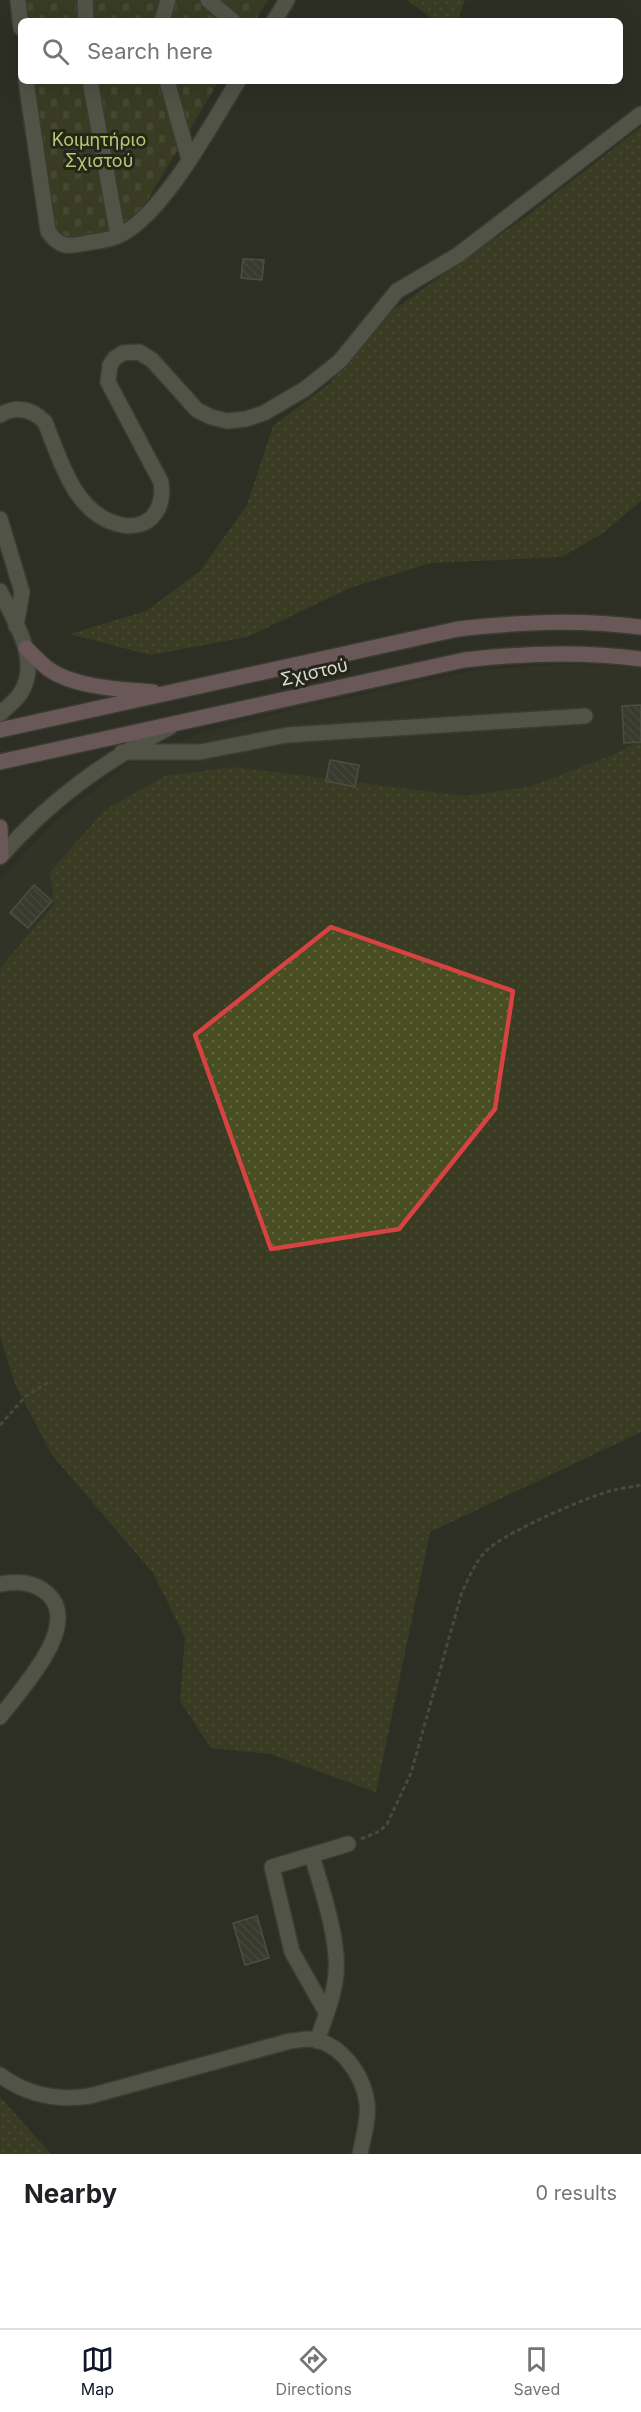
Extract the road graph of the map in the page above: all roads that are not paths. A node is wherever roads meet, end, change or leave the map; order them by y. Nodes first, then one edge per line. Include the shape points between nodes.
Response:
1 (18, 0) edge
2 (85, 0) edge
3 (168, 0) edge
4 (208, 0) edge
5 (286, 0) edge
6 (20, 18) edge
7 (86, 18) edge
8 (163, 18) edge
9 (229, 18) edge
10 (276, 18) edge
11 (26, 84) edge
12 (91, 84) edge
13 (168, 84) edge
14 (236, 84) edge
15 (641, 114) edge
16 (189, 159) junction
17 (118, 236) junction
18 (0, 415) edge
19 (0, 519) edge
20 (0, 591) edge
21 (16, 626) junction
22 (641, 627) edge
23 (26, 648) junction
24 (641, 659) edge
25 (168, 693) junction
26 (0, 714) edge
27 (585, 716) dead end
28 (175, 724) junction
29 (0, 730) edge
30 (122, 752) junction
31 (0, 762) edge
32 (0, 828) edge
33 (1, 856) edge
34 (0, 1584) edge
35 (0, 1717) edge
36 (348, 1844) road end
37 (312, 1856) junction
38 (326, 2012) junction
39 (317, 2041) junction
40 (0, 2075) edge
41 (360, 2154) edge

1 - 6 street
2 - 7 street
3 - 8 street
4 - 9 street
5 - 10 street
11 - 17 street via 48,231 54,241 70,247
12 - 17 street
13 - 16 street
14 - 16 street
15 - 18 street via 458,255 397,291 340,361 305,389 264,413 227,421 211,417 196,410 146,355 131,351 115,358 108,382 163,492 156,512 139,525 106,520 86,504 71,484 45,422 38,415 18,408
16 - 17 street via 159,201
19 - 21 street via 22,592
20 - 21 street
21 - 23 street
22 - 25 main road, Σχιστού via 567,621 458,629
23 - 25 main road via 49,669 83,682
23 - 26 street via 29,673 21,693
24 - 28 main road, Σχιστού via 563,652 464,660
25 - 29 main road, Σχιστού
27 - 30 street via 287,735 200,752
28 - 30 street
28 - 31 main road, Σχιστού
30 - 33 street via 33,820
32 - 33 main road
34 - 35 street via 17,1581 37,1585 55,1602 58,1614 53,1643
36 - 37 street
37 - 38 street via 335,1957 336,1974
37 - 38 street via 272,1867 292,1952
38 - 39 street
39 - 40 street via 290,2042 69,2099 26,2090
39 - 41 street via 346,2057 359,2079 367,2103

